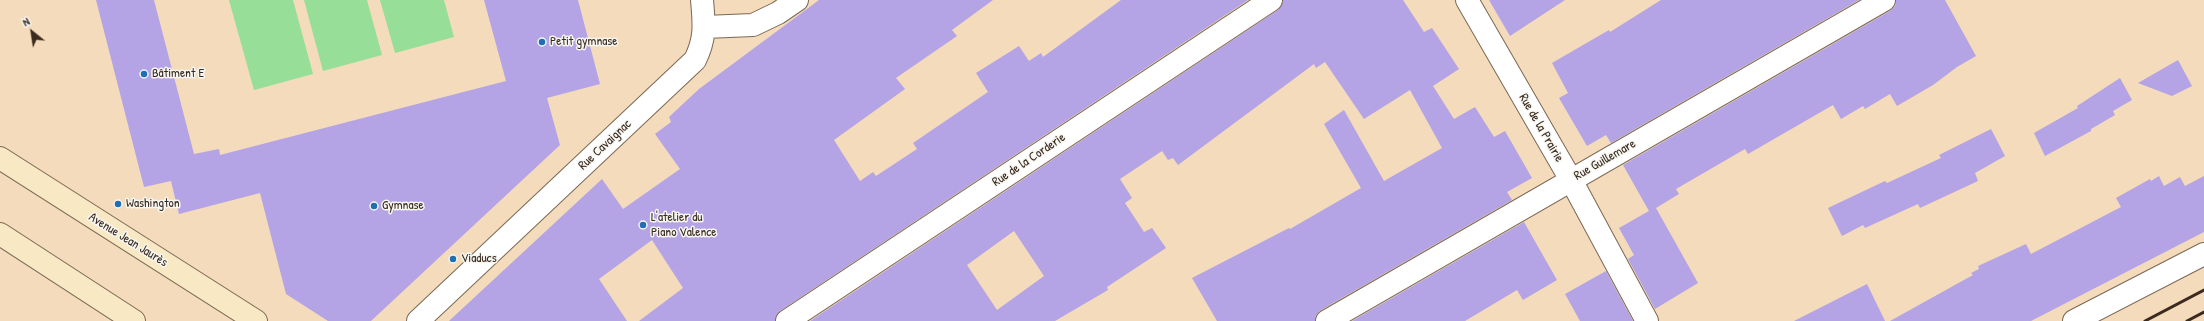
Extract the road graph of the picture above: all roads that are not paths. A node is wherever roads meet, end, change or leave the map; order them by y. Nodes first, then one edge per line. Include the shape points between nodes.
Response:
1 (702, 0) edge
2 (796, 0) edge
3 (1271, 0) edge
4 (1467, 0) edge
5 (1884, 0) edge
6 (705, 28) junction
7 (0, 158) edge
8 (1571, 180) junction
9 (0, 234) edge
10 (2204, 254) edge
11 (134, 321) edge
12 (256, 321) edge
13 (418, 321) edge
14 (787, 321) edge
15 (1327, 321) edge
16 (1647, 321) edge
17 (2074, 321) edge

1 - 6 street, Rue Cavaignac
2 - 6 street via 778,13 753,25
3 - 14 street, Rue de la Corderie
4 - 8 street, Rue de la Prairie
5 - 8 street, Rue Guillemare
6 - 13 street, Rue Cavaignac via 702,45 695,60
7 - 12 main road, Avenue Jean Jaurès
8 - 15 street, Rue Guillemare
8 - 16 street, Rue de la Prairie
9 - 11 main road
10 - 17 street

